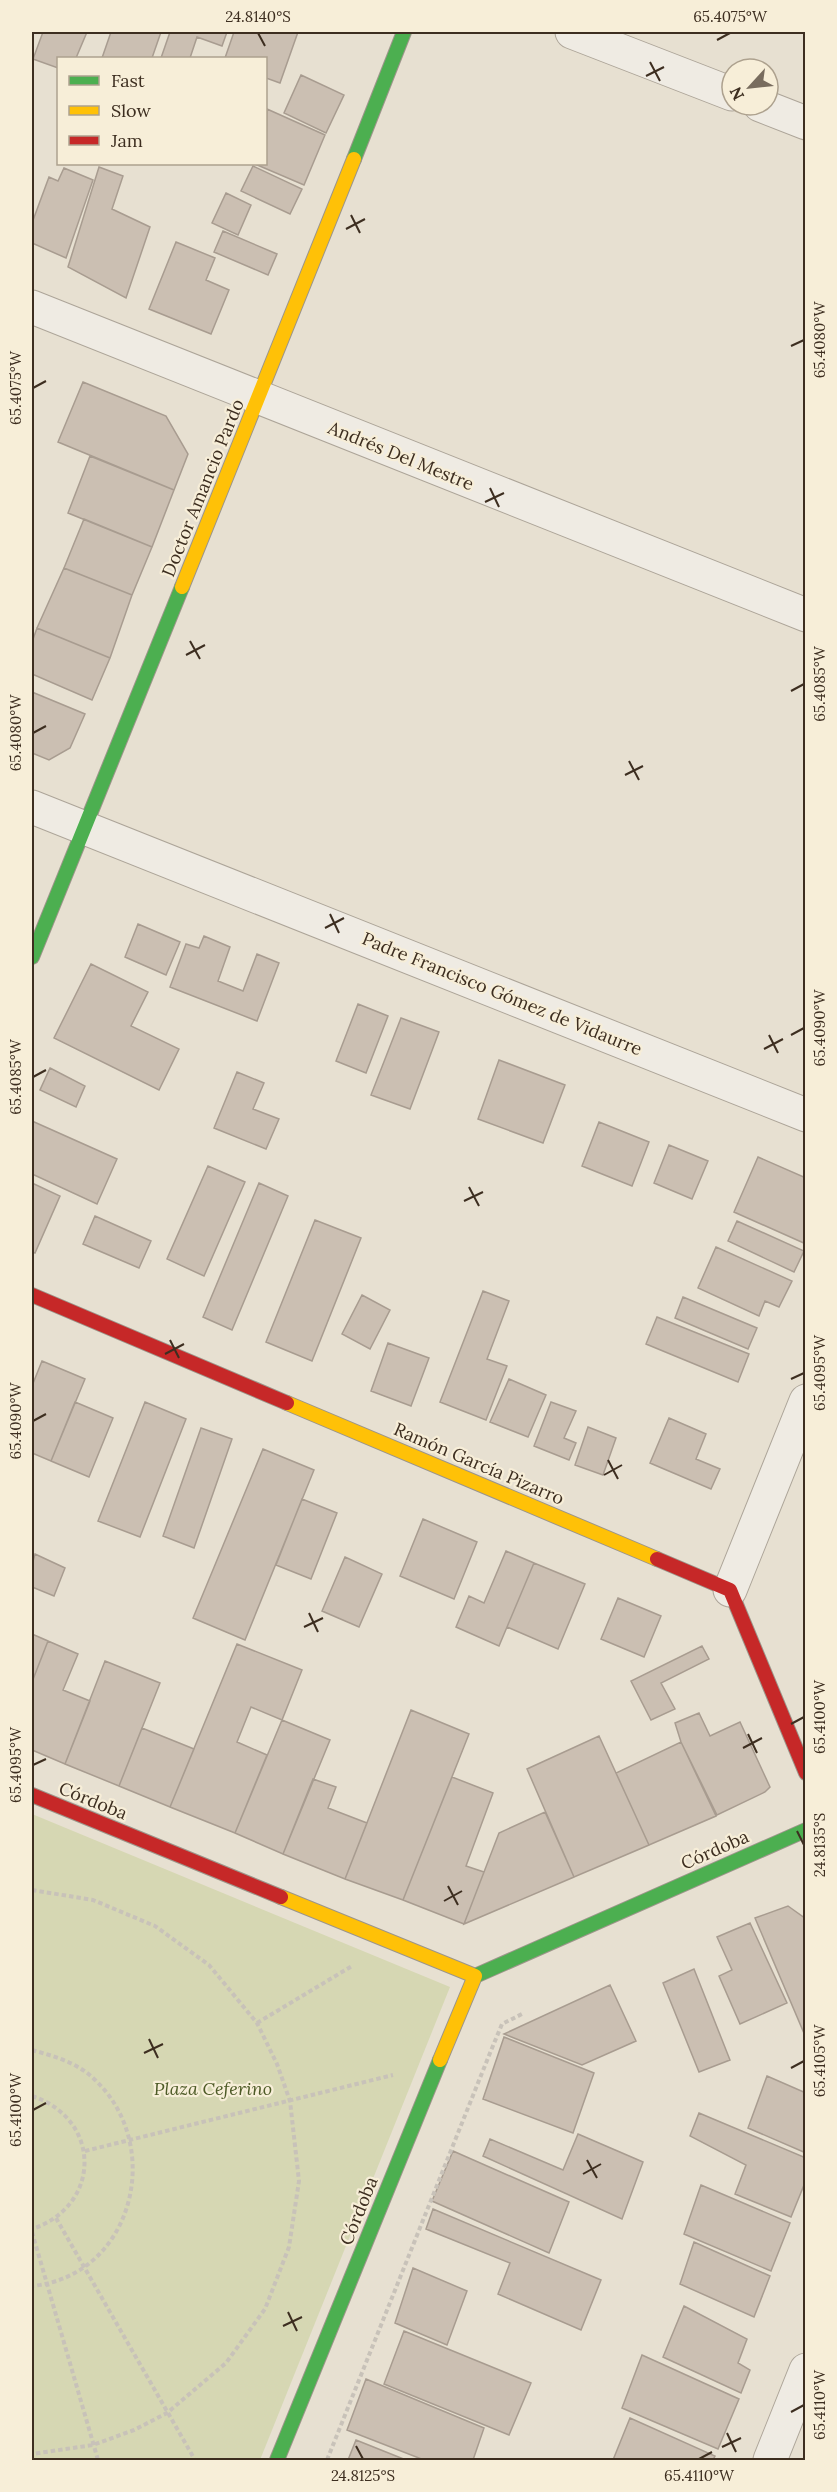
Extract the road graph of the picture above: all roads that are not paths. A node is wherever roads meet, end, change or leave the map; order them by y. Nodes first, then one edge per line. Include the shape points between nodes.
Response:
1 (404, 32) edge
2 (572, 32) edge
3 (720, 89) edge
4 (780, 113) edge
5 (806, 123) edge
6 (32, 307) edge
7 (258, 399) junction
8 (806, 615) edge
9 (32, 807) edge
10 (84, 828) junction
11 (32, 957) edge
12 (806, 1115) edge
13 (32, 1295) edge
14 (806, 1401) edge
15 (730, 1590) junction
16 (806, 1773) edge
17 (32, 1795) edge
18 (806, 1830) edge
19 (475, 1976) junction
20 (806, 2370) edge
21 (277, 2460) edge
22 (770, 2460) edge

1 - 7 street, Doctor Amancio Pardo
2 - 3 street
4 - 5 street
6 - 7 street, Andrés Del Mestre
7 - 8 street, Andrés Del Mestre
7 - 10 street, Doctor Amancio Pardo
9 - 10 street, Padre Francisco Gómez de Vidaurre
10 - 11 street, Doctor Amancio Pardo
10 - 12 street, Padre Francisco Gómez de Vidaurre
13 - 15 street, Ramón García Pizarro
14 - 15 street
15 - 16 street
17 - 19 street, Córdoba
18 - 19 street, Córdoba
19 - 21 street, Córdoba
20 - 22 street

